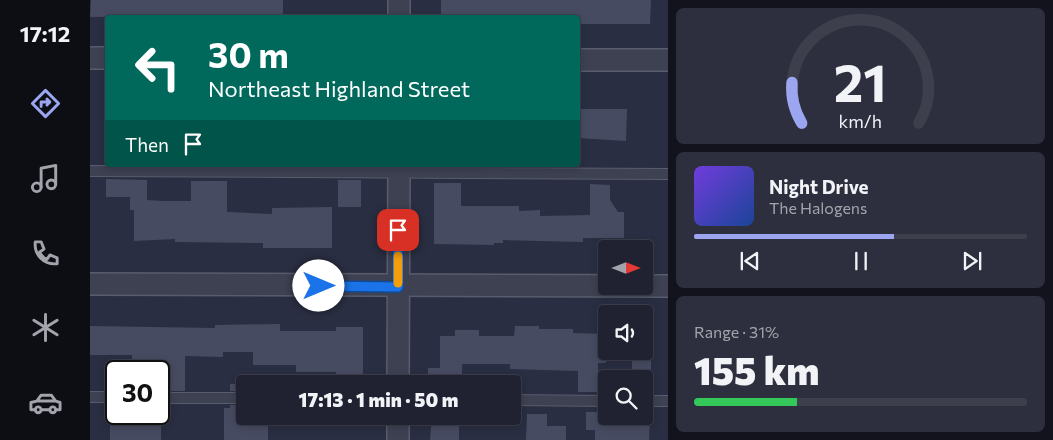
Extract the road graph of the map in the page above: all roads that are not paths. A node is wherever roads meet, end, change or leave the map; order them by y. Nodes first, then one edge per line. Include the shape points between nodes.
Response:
1 (399, 0) edge
2 (399, 15) edge
3 (90, 58) edge
4 (105, 58) edge
5 (580, 60) edge
6 (668, 60) edge
7 (399, 168) edge
8 (90, 171) edge
9 (668, 174) edge
10 (90, 284) edge
11 (668, 286) edge
12 (398, 287) junction
13 (398, 375) edge
14 (90, 397) edge
15 (105, 397) edge
16 (170, 398) edge
17 (236, 398) edge
18 (521, 400) edge
19 (598, 401) edge
20 (653, 401) edge
21 (668, 401) edge
22 (398, 425) edge
23 (398, 440) edge

1 - 2 street
3 - 4 street
5 - 6 street
7 - 8 lane
7 - 9 lane
7 - 12 street
10 - 12 street
11 - 12 street
12 - 13 street
14 - 15 lane
16 - 17 lane
18 - 19 lane
20 - 21 lane
22 - 23 street

